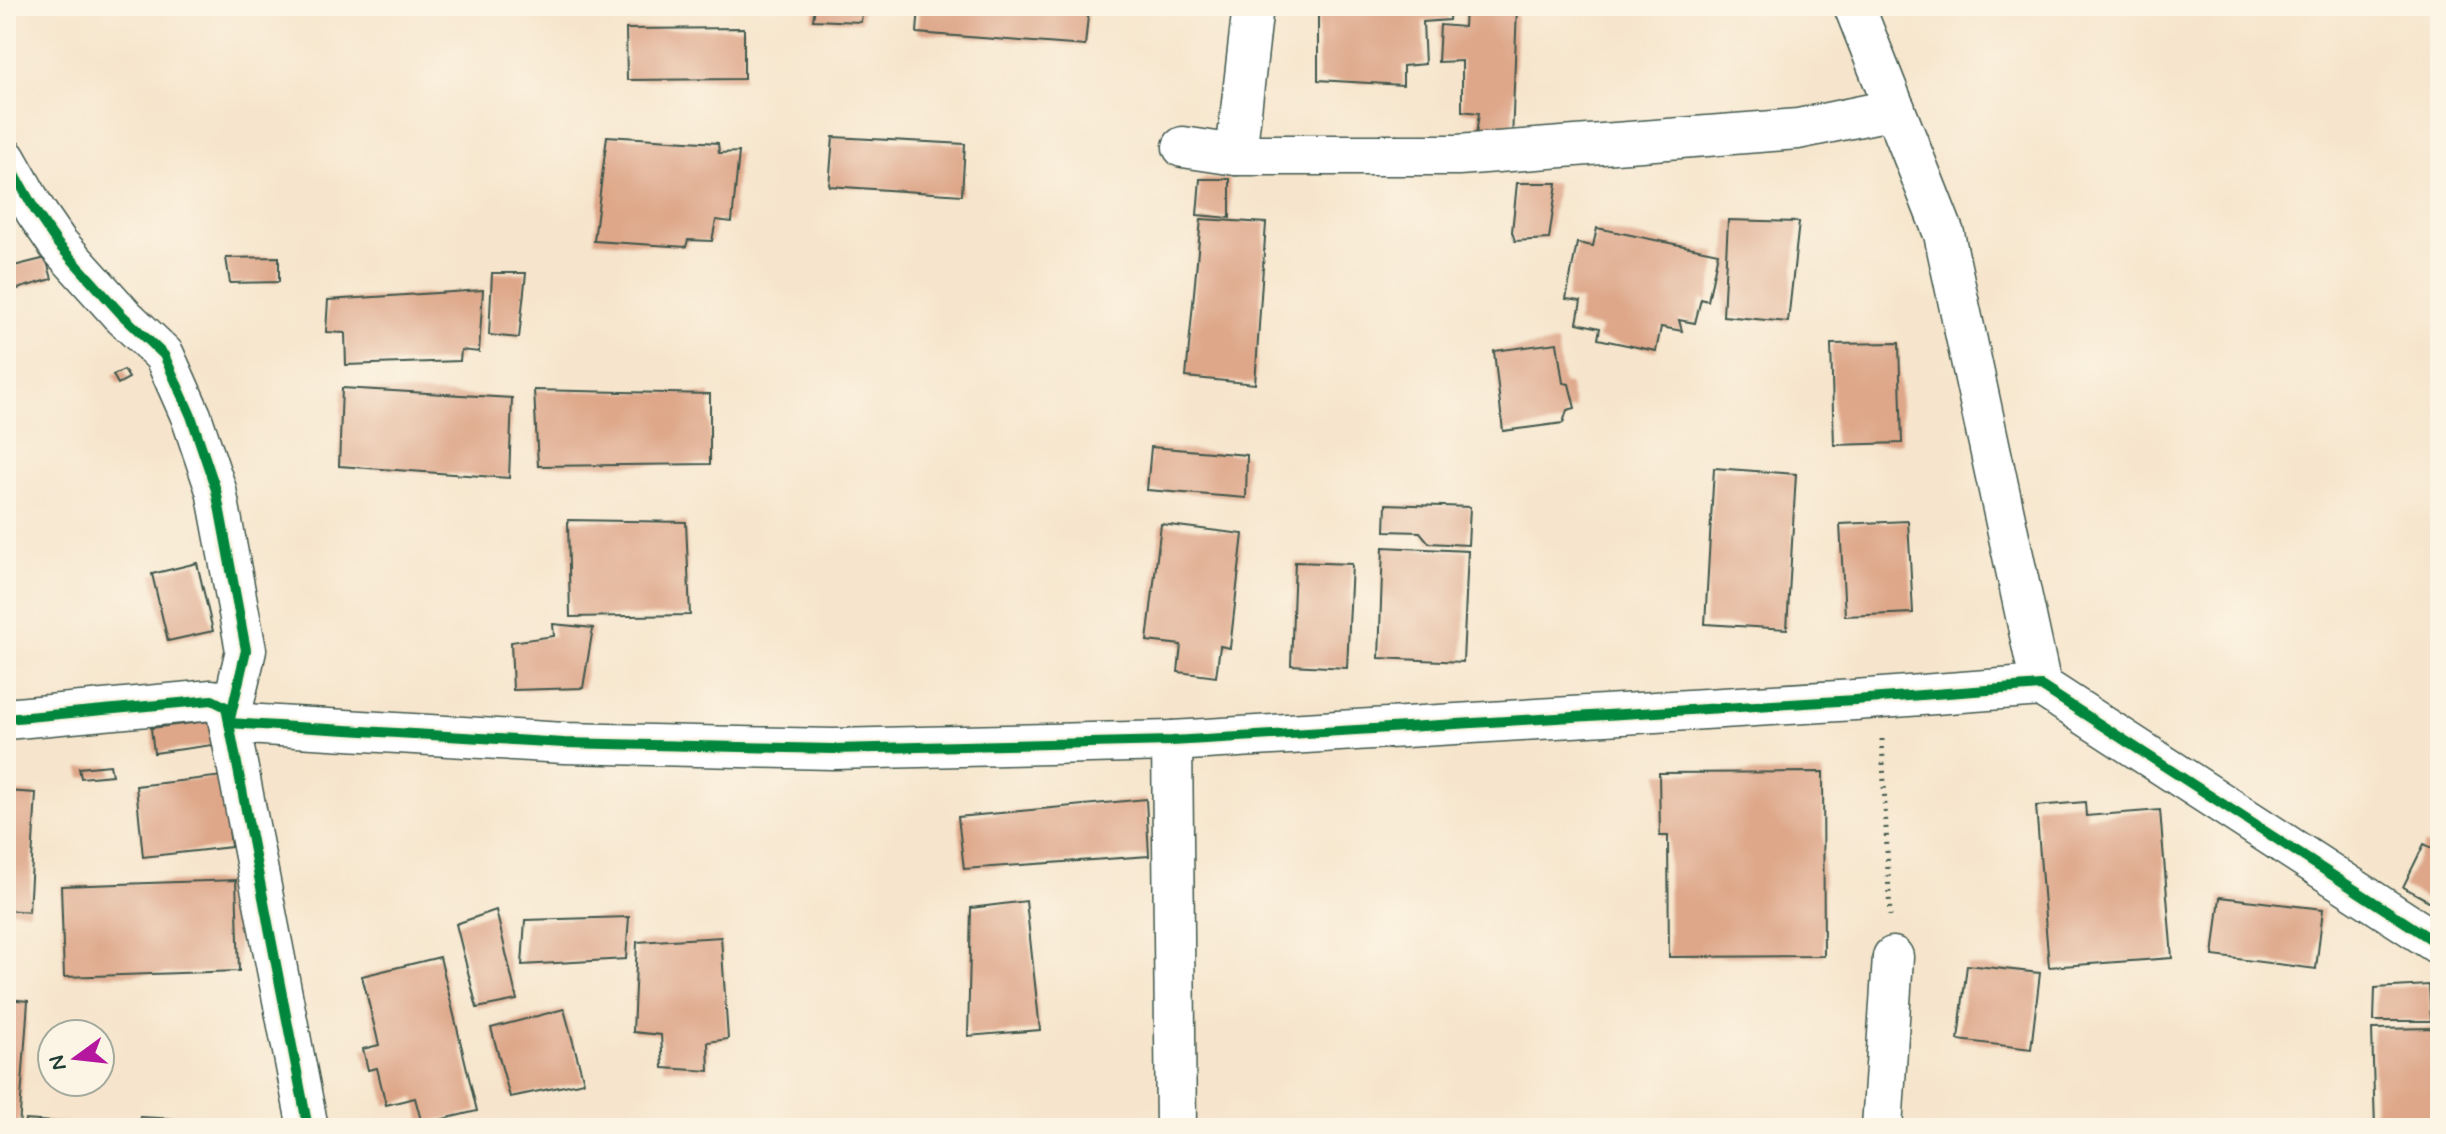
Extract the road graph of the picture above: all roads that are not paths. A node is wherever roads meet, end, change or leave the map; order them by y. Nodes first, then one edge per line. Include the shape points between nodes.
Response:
1 (1253, 6) edge
2 (1854, 6) edge
3 (1895, 109) junction
4 (1183, 147) dead end
5 (1236, 155) junction
6 (6, 159) edge
7 (2041, 686) junction
8 (6, 719) edge
9 (229, 723) junction
10 (1172, 741) junction
11 (2440, 945) edge
12 (1893, 957) road end
13 (308, 1128) edge
14 (1176, 1128) edge
15 (1882, 1128) edge

1 - 5 street
2 - 3 street
3 - 5 street via 1798,129 1458,155
3 - 7 street via 1944,234
4 - 5 street
6 - 9 street via 58,244 164,355 191,416 216,490 246,650
7 - 10 street
7 - 11 street
8 - 9 street via 212,700 226,707
9 - 10 street via 564,743 833,749
9 - 13 street
10 - 14 street
12 - 15 street

